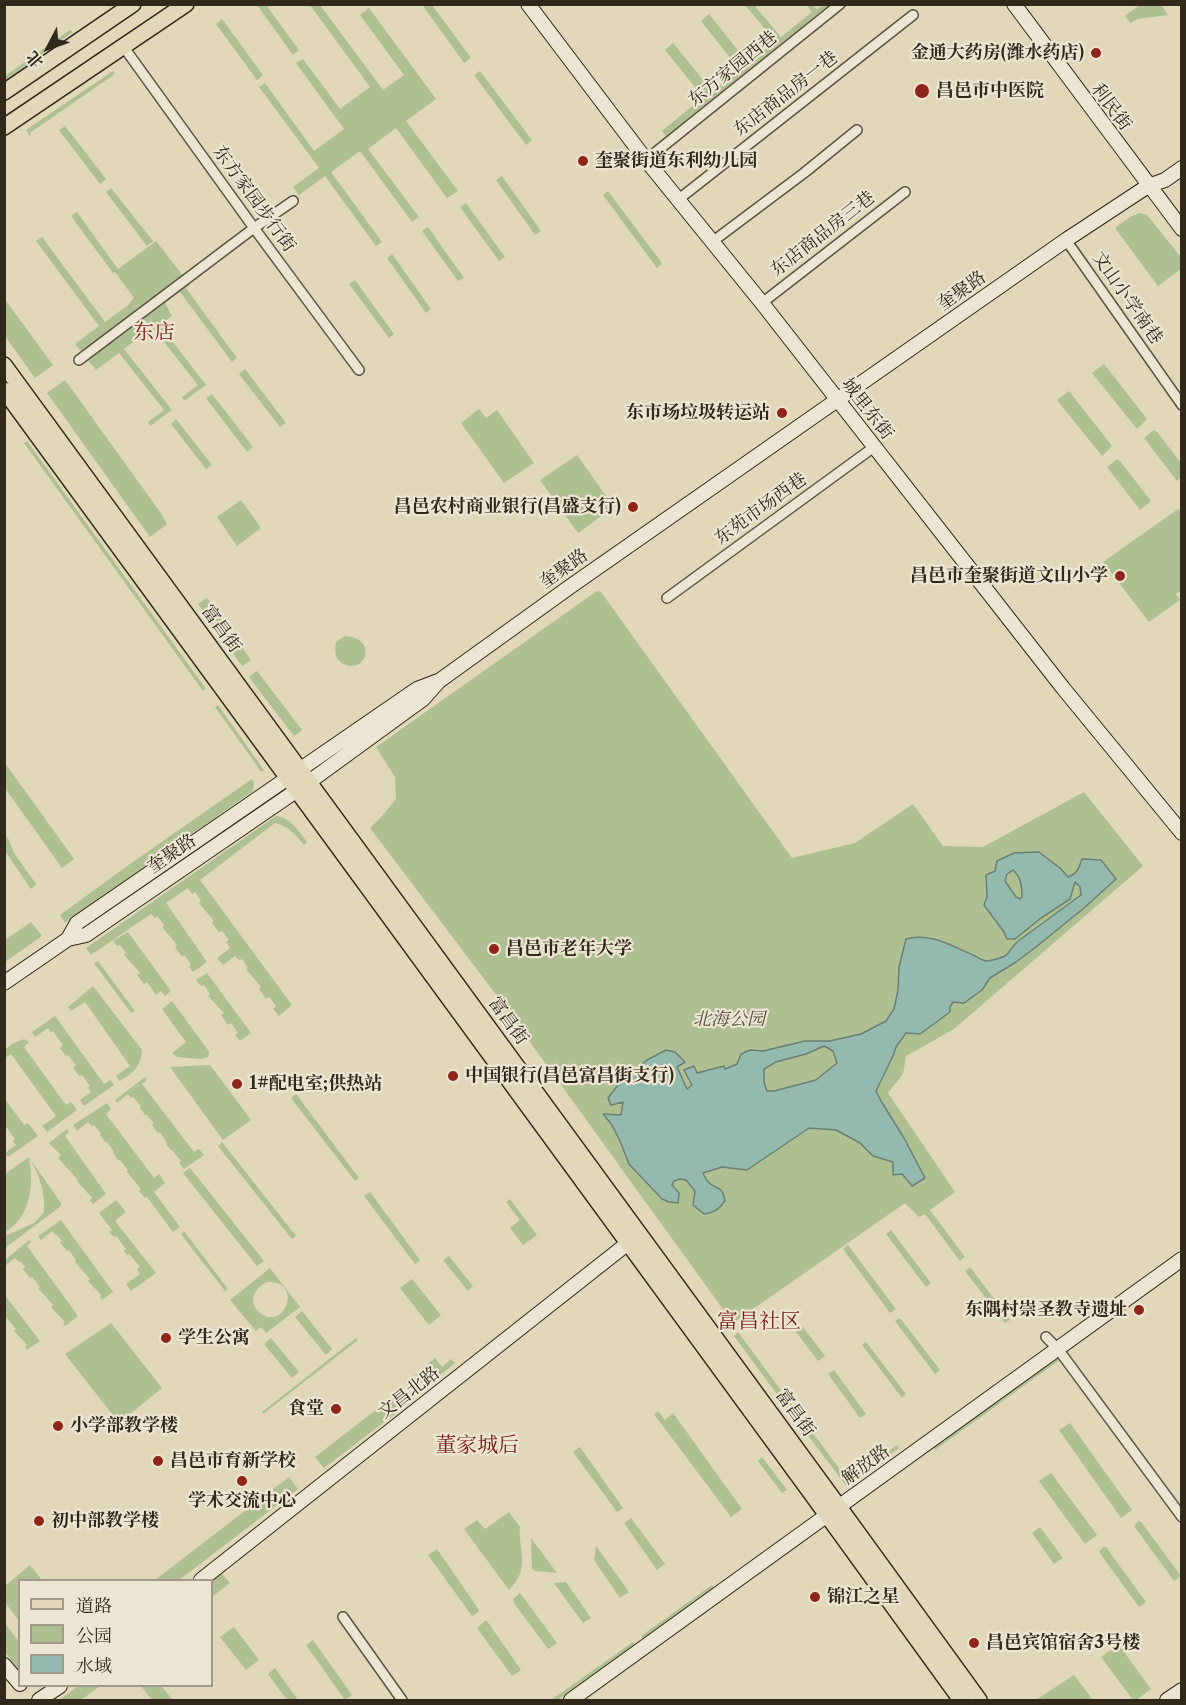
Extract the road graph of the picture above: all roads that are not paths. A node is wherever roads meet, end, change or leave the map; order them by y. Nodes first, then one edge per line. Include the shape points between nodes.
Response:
1 (134, 4) edge
2 (186, 4) edge
3 (528, 4) edge
4 (840, 4) edge
5 (1014, 4) edge
6 (913, 15) dead end
7 (123, 46) junction
8 (4, 92) edge
9 (4, 127) edge
10 (857, 130) dead end
11 (1182, 157) edge
12 (646, 160) junction
13 (1182, 168) edge
14 (1148, 186) junction
15 (905, 192) dead end
16 (679, 199) junction
17 (293, 201) dead end
18 (254, 228) junction
19 (1182, 229) edge
20 (1066, 240) junction
21 (712, 242) junction
22 (762, 303) junction
23 (80, 360) dead end
24 (4, 365) edge
25 (359, 370) dead end
26 (4, 390) edge
27 (837, 400) junction
28 (1182, 405) edge
29 (874, 447) junction
30 (667, 598) dead end
31 (298, 779) junction
32 (1179, 825) edge
33 (4, 983) edge
34 (634, 1238) junction
35 (1182, 1259) edge
36 (1046, 1337) dead end
37 (1058, 1349) junction
38 (833, 1511) junction
39 (1182, 1517) edge
40 (204, 1579) edge
41 (343, 1617) dead end
42 (4, 1665) edge
43 (18, 1682) edge
44 (22, 1687) edge
45 (59, 1687) edge
46 (1182, 1690) edge
47 (33, 1701) edge
48 (39, 1701) edge
49 (402, 1701) edge
50 (571, 1701) edge
51 (961, 1701) edge
52 (979, 1701) edge
53 (1167, 1701) edge

1 - 8 main road
2 - 7 main road
3 - 12 street, 城里东街
4 - 12 street, 东方家园西巷
5 - 14 street, 利民街
6 - 16 street, 东店商品房一巷
7 - 9 main road
7 - 18 street, 东方家园步行街
10 - 21 street
11 - 14 street, 奎聚路
12 - 16 street, 城里东街
13 - 14 street, 奎聚路
14 - 19 street, 利民街
14 - 20 street, 奎聚路
15 - 22 street, 东店商品房三巷
16 - 21 street, 城里东街
17 - 18 street
18 - 23 street
18 - 25 street, 东方家园步行街
20 - 27 street, 奎聚路
20 - 28 street, 文山小学南巷
21 - 22 street, 城里东街
22 - 27 street, 城里东街
24 - 31 main road, 富昌街
26 - 31 main road, 富昌街
27 - 29 street, 城里东街
27 - 31 street, 奎聚路 via 439,681 423,699
29 - 30 street, 东苑市场西巷
29 - 32 street, 城里东街 via 1064,688
31 - 33 street, 奎聚路 via 77,923 68,939
31 - 34 main road, 富昌街
34 - 38 main road, 富昌街
34 - 40 street, 文昌北路
35 - 37 street, 解放路
36 - 37 street
37 - 38 street, 解放路
37 - 39 street
38 - 50 street, 解放路
38 - 51 main road, 富昌街
38 - 52 main road, 富昌街
41 - 49 street
42 - 43 street
44 - 47 street
45 - 48 street
46 - 53 street

